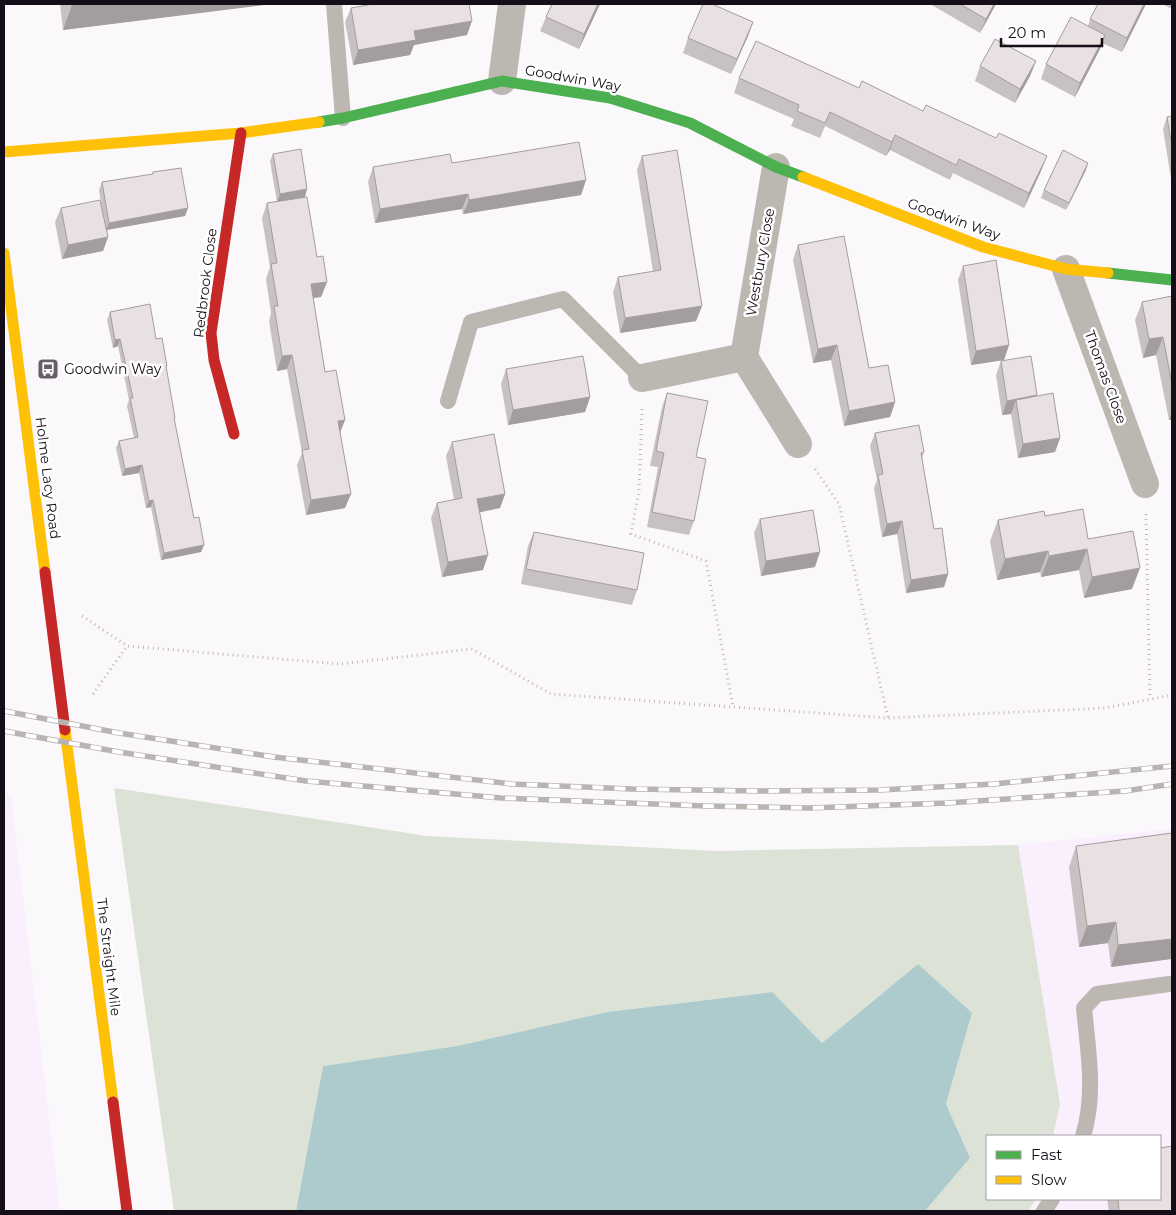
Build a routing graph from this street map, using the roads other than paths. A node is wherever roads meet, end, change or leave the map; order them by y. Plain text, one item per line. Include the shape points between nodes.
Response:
1 (334, 4) edge
2 (512, 4) edge
3 (502, 81) junction
4 (343, 118) junction
5 (241, 134) junction
6 (4, 152) edge
7 (776, 167) junction
8 (4, 253) edge
9 (1066, 269) junction
10 (1172, 280) edge
11 (744, 357) junction
12 (642, 378) joint
13 (448, 401) dead end
14 (234, 434) dead end
15 (798, 444) road end
16 (1145, 484) road end
17 (61, 706) joint
18 (1169, 984) dead end
19 (1083, 1135) edge
20 (1051, 1200) edge
21 (127, 1211) edge
22 (1044, 1211) edge

1 - 4 lane
2 - 3 street
3 - 4 street, Goodwin Way
3 - 7 street, Goodwin Way via 610,98 690,123
4 - 5 street, Goodwin Way
5 - 6 street, Goodwin Way
5 - 14 street, Redbrook Close via 211,334 214,360
7 - 9 street, Goodwin Way via 983,247
7 - 11 street, Westbury Close
8 - 17 street, Holme Lacy Road
9 - 10 street, Goodwin Way
9 - 16 street, Thomas Close
11 - 12 street
11 - 15 street
12 - 13 lane via 563,299 471,322
17 - 21 street, The Straight Mile
18 - 19 lane via 1097,994 1084,1008 1091,1090
20 - 22 lane

